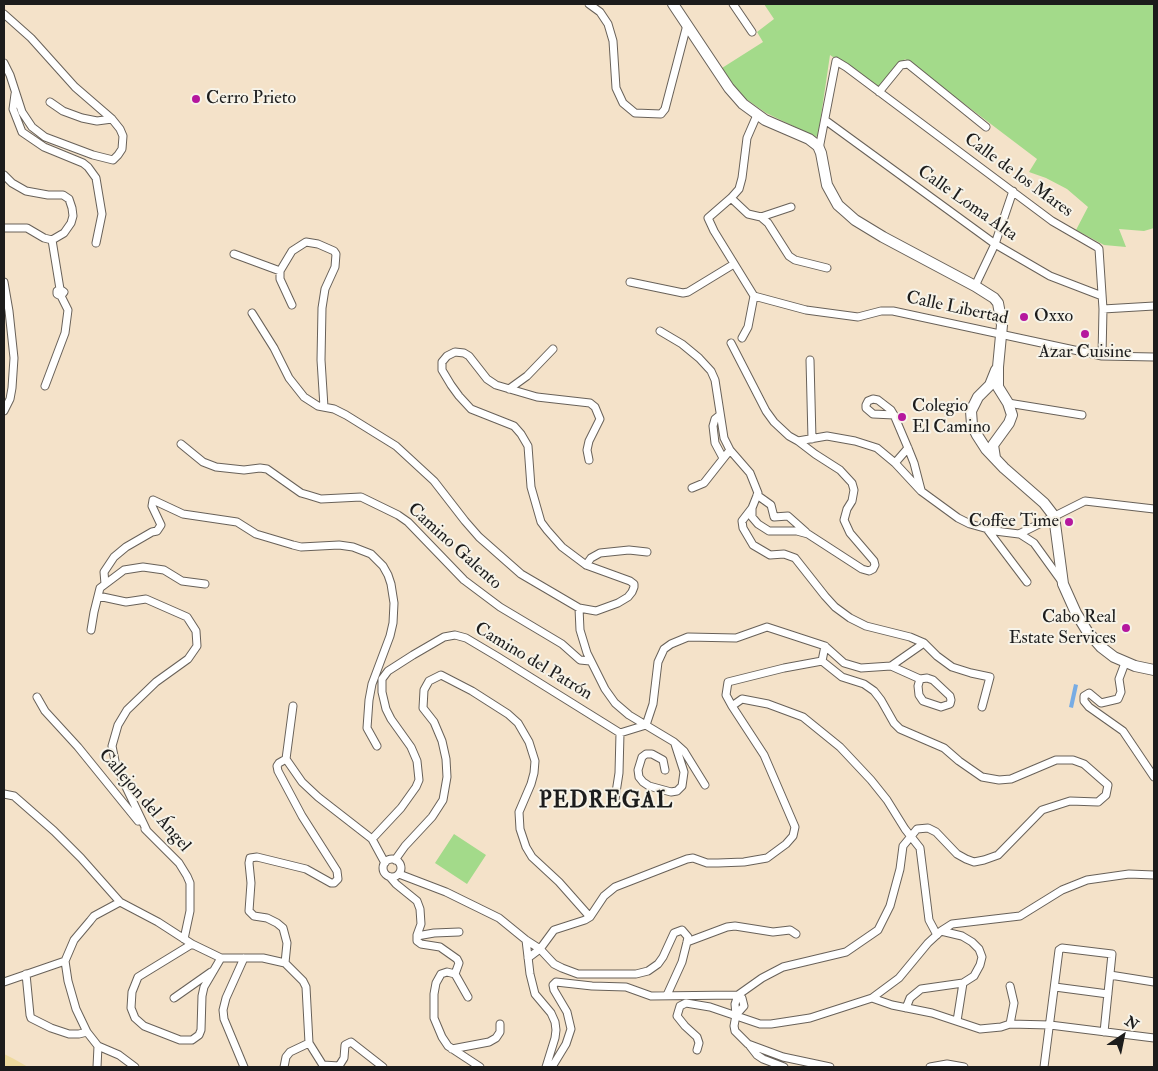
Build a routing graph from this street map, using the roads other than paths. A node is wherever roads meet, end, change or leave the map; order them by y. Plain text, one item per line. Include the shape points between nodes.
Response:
1 (589, 4) edge
2 (673, 4) edge
3 (733, 4) edge
4 (4, 14) edge
5 (687, 25) junction
6 (752, 32) dead end
7 (4, 63) edge
8 (879, 92) junction
9 (15, 94) junction
10 (50, 102) dead end
11 (757, 115) junction
12 (112, 119) junction
13 (825, 120) junction
14 (986, 127) dead end
15 (819, 148) junction
16 (4, 175) edge
17 (1012, 192) junction
18 (731, 198) junction
19 (791, 206) dead end
20 (761, 217) junction
21 (4, 228) edge
22 (52, 240) junction
23 (96, 243) dead end
24 (995, 244) junction
25 (234, 254) dead end
26 (734, 264) junction
27 (827, 268) dead end
28 (280, 271) junction
29 (4, 282) edge
30 (630, 282) dead end
31 (976, 286) junction
32 (754, 296) junction
33 (1102, 296) junction
34 (292, 305) dead end
35 (1154, 306) edge
36 (1103, 309) junction
37 (252, 313) dead end
38 (660, 331) dead end
39 (1002, 334) junction
40 (742, 338) dead end
41 (731, 343) dead end
42 (553, 349) dead end
43 (1102, 356) junction
44 (1154, 357) edge
45 (810, 360) dead end
46 (998, 367) junction
47 (45, 386) dead end
48 (509, 390) junction
49 (1008, 403) junction
50 (324, 407) junction
51 (4, 411) edge
52 (720, 415) junction
53 (894, 415) dead end
54 (1082, 415) dead end
55 (812, 439) junction
56 (798, 441) junction
57 (181, 444) dead end
58 (908, 448) junction
59 (730, 450) junction
60 (723, 458) junction
61 (996, 458) junction
62 (589, 460) dead end
63 (895, 463) junction
64 (692, 488) dead end
65 (921, 491) junction
66 (757, 495) junction
67 (752, 508) junction
68 (1154, 509) edge
69 (1054, 516) junction
70 (987, 529) junction
71 (808, 534) junction
72 (1020, 534) junction
73 (647, 552) dead end
74 (586, 565) junction
75 (1027, 582) dead end
76 (105, 584) junction
77 (205, 584) dead end
78 (1063, 584) junction
79 (98, 596) junction
80 (579, 608) junction
81 (91, 630) dead end
82 (924, 643) junction
83 (825, 646) junction
84 (590, 661) junction
85 (822, 661) junction
86 (1125, 663) junction
87 (890, 666) junction
88 (378, 669) junction
89 (1154, 670) edge
90 (382, 679) junction
91 (920, 679) junction
92 (37, 696) dead end
93 (293, 706) dead end
94 (732, 706) junction
95 (982, 707) dead end
96 (646, 725) junction
97 (620, 733) junction
98 (674, 742) junction
99 (377, 746) dead end
100 (286, 759) junction
101 (665, 770) dead end
102 (1154, 777) edge
103 (705, 785) dead end
104 (4, 794) edge
105 (615, 800) dead end
106 (147, 831) junction
107 (911, 837) junction
108 (372, 839) junction
109 (395, 860) junction
110 (385, 863) junction
111 (399, 874) junction
112 (1154, 874) edge
113 (390, 877) junction
114 (120, 902) junction
115 (590, 917) junction
116 (459, 932) dead end
117 (939, 933) junction
118 (796, 934) dead end
119 (417, 936) junction
120 (184, 939) junction
121 (526, 940) junction
122 (688, 942) junction
123 (192, 944) junction
124 (540, 949) junction
125 (221, 958) junction
126 (244, 958) junction
127 (528, 958) junction
128 (65, 961) junction
129 (285, 962) junction
130 (212, 972) junction
131 (26, 974) junction
132 (455, 974) junction
133 (1110, 975) junction
134 (4, 982) edge
135 (1154, 982) edge
136 (964, 983) junction
137 (1010, 986) dead end
138 (1055, 988) junction
139 (1108, 994) junction
140 (667, 995) junction
141 (738, 995) junction
142 (468, 997) dead end
143 (174, 998) dead end
144 (872, 998) junction
145 (906, 1008) junction
146 (736, 1014) junction
147 (957, 1022) junction
148 (500, 1024) dead end
149 (1010, 1024) junction
150 (1050, 1025) junction
151 (87, 1032) junction
152 (1104, 1032) junction
153 (1154, 1038) edge
154 (309, 1043) junction
155 (748, 1044) junction
156 (98, 1046) junction
157 (452, 1049) junction
158 (697, 1050) dead end
159 (324, 1066) edge
160 (96, 1067) edge
161 (136, 1067) edge
162 (244, 1067) edge
163 (284, 1067) edge
164 (383, 1067) edge
165 (480, 1067) edge
166 (546, 1067) edge
167 (552, 1067) edge
168 (784, 1067) edge
169 (830, 1067) edge
170 (930, 1067) edge
171 (964, 1067) edge
172 (1044, 1067) edge

1 - 5 street via 608,24 613,41 616,88 623,103 635,113 661,114 665,110
2 - 5 street
3 - 6 street
4 - 12 street via 32,38 75,87
5 - 11 street via 729,88
7 - 9 street
8 - 13 street, Calle de los Mares via 836,61
8 - 14 street via 901,65 908,64
8 - 17 street, Calle de los Mares
9 - 12 street via 27,122 45,137 114,162 122,148 123,136
9 - 23 street via 13,109 22,132 44,147 83,163 96,178 102,214
10 - 12 street via 82,118 96,121
11 - 15 street via 809,139
11 - 18 street via 746,138 739,189
13 - 15 street
13 - 24 street, Calle Loma Alta
15 - 31 street via 827,185 838,205 855,220
16 - 22 street via 26,191 60,194 68,200 72,208 71,223 64,233
17 - 24 street
17 - 33 street, Calle de los Mares via 1052,221 1097,247
18 - 20 street via 743,212
18 - 26 street via 708,218
19 - 20 street
20 - 27 street via 792,258
21 - 22 street via 28,228
22 - 47 street via 61,292 68,310 65,333
24 - 31 street
24 - 33 street, Calle Loma Alta via 1050,276
25 - 28 street
26 - 30 street via 683,293
26 - 32 street
28 - 34 street via 280,283
28 - 50 street via 292,250 306,242 318,244 336,254 335,267 323,296 321,360
29 - 51 street via 14,358 10,400
31 - 39 street via 998,303
32 - 39 street, Calle Libertad via 827,314 858,317 893,311
32 - 40 street via 748,327
33 - 36 street, Calle de los Mares
35 - 36 street
36 - 43 street, Calle de los Mares
37 - 50 street via 297,390 313,404
38 - 52 street via 682,344 711,371
39 - 43 street, Calle Libertad
39 - 46 street
41 - 56 street via 766,411 783,431
42 - 48 street
43 - 44 street, Calle Libertad
45 - 55 street
46 - 49 street via 998,388
46 - 61 street via 971,412 977,435
48 - 62 street via 590,403 595,407 600,419 588,441
48 - 74 street via 487,379 464,353 455,352 442,362 446,377 471,409 514,426 521,434 528,446 531,487 541,522 562,547
49 - 54 street
49 - 61 street via 1012,416 993,445
50 - 80 street via 346,415 396,446 434,481 479,537 521,574
52 - 59 street via 722,433
52 - 60 street via 713,426 714,443
53 - 58 street
55 - 56 street
55 - 63 street via 827,436 855,441 877,448
56 - 71 street via 840,470 852,483 852,501 844,520 875,565 869,572 862,569
57 - 84 street, Camino Galento via 216,467 266,469 308,496 321,499 361,498 398,515 464,580 500,607 562,644 580,660
58 - 63 street
58 - 65 street
59 - 60 street
59 - 66 street via 750,473
60 - 64 street via 704,482
61 - 69 street
63 - 65 street
65 - 70 street via 958,518
66 - 67 street
66 - 71 street via 771,505 774,517 788,516
67 - 71 street via 752,517 769,531
67 - 82 street via 742,521 753,545 770,555 784,554 794,558 824,596 850,618
68 - 69 street via 1085,501
69 - 72 street
69 - 78 street
70 - 72 street
70 - 75 street
72 - 78 street via 1036,545
73 - 74 street via 600,553
74 - 80 street via 630,581 634,587 628,597 618,603 596,611
76 - 77 street via 124,570 143,567 164,570 182,581
76 - 79 street
76 - 88 street via 104,572 114,557 157,531 161,525 152,506 153,500 183,514 237,522 251,532 293,545 353,547 371,554 383,566 391,584 393,624
78 - 86 street via 1090,636
79 - 81 street
79 - 106 street via 126,602 146,599 187,617 196,631 197,646 180,665 156,682 127,710 118,725 112,746 116,766
80 - 84 street via 580,630
82 - 87 street
82 - 95 street via 952,667 990,677
83 - 85 street
83 - 87 street via 844,663 861,668
83 - 96 street via 767,627 736,638 688,637 671,644 660,656 652,710
84 - 96 street via 615,703
85 - 94 street via 728,682 726,695
85 - 107 street via 842,677 874,691 900,730 944,748 982,777 1011,778 1056,760 1073,760 1084,764 1108,785 1106,795 1098,802 1070,801 1042,810 998,855 984,860 974,862 957,854 941,836 928,828 918,829
86 - 89 street
86 - 102 street via 1119,679 1121,692 1118,699 1100,703 1089,693 1084,696 1084,701 1123,731
87 - 91 street
88 - 90 street
88 - 99 street via 366,721
90 - 97 street, Camino del Patrón via 388,671 444,637 459,635
90 - 108 street via 386,709 411,747 417,761 419,780 401,808
91 - 91 street via 919,695 923,701 941,707 950,704 950,696 934,680
92 - 106 street, Callejon del Ángel via 45,711
93 - 100 street
94 - 107 street via 742,699 768,704 803,717 840,747 871,780
94 - 115 street via 764,755 794,827 794,836 767,858 718,863 687,859 614,887
96 - 97 street
96 - 98 street
97 - 105 street
98 - 101 street via 684,772 682,786 677,791 649,786 639,777 638,770 646,754 663,760
98 - 103 street via 690,758
100 - 108 street via 302,782 318,797
100 - 129 street via 279,763 278,770 298,810 337,871 338,879 331,883 306,869 250,858 249,911 283,928 287,944
104 - 114 street via 14,796 54,831
106 - 120 street, Callejon del Ángel via 179,863 190,883 190,911
107 - 117 street via 920,848 930,920
107 - 141 street via 903,846 890,906 878,930 846,952 783,967
108 - 110 street
109 - 110 street
109 - 111 street via 401,866
109 - 115 street via 443,800 446,759 434,722 423,708 424,690 429,681 441,675 508,714 530,742 534,773 519,812 526,847
110 - 113 street via 384,871
111 - 113 street
111 - 121 street via 499,918
112 - 117 street via 1087,880 1062,890 1020,916 952,924
113 - 119 street via 417,901 421,924
114 - 120 street
114 - 128 street via 94,916 74,940
115 - 124 street via 554,930
116 - 119 street
117 - 136 street via 962,936 979,949 980,966
117 - 144 street via 899,978
118 - 122 street via 790,930 773,932 735,926
119 - 132 street via 421,944 440,947 457,958 459,964
120 - 123 street
121 - 124 street
121 - 127 street
122 - 124 street via 686,933 677,931 658,964 636,974 578,974 554,964
122 - 140 street
123 - 125 street
123 - 130 street via 138,977 132,992 131,1008 138,1022 180,1040 192,1040 201,1032 202,996
124 - 127 street
125 - 126 street
125 - 130 street
126 - 129 street
126 - 162 street via 222,1010
127 - 166 street via 535,994 555,1022 556,1030
128 - 131 street
128 - 151 street via 74,1002
129 - 154 street via 306,987
130 - 143 street
131 - 134 street
131 - 151 street via 32,1018 69,1034
132 - 142 street
132 - 157 street via 447,972 439,977 433,1011 442,1037
133 - 135 street
133 - 138 street via 1113,957 1110,953 1062,948
133 - 139 street
136 - 145 street via 920,989 910,998
136 - 147 street
137 - 149 street via 1014,1003
138 - 139 street
138 - 150 street
139 - 152 street
140 - 141 street
140 - 167 street via 651,996 626,987 556,982 554,990 567,1012 570,1036
141 - 146 street
144 - 145 street
144 - 146 street via 789,1023 760,1024
145 - 147 street
146 - 155 street via 735,1031
146 - 158 street via 686,1003 680,1006 677,1016 697,1037
147 - 149 street via 980,1028
148 - 157 street via 500,1032 489,1042
149 - 150 street
150 - 152 street
150 - 172 street
151 - 156 street
152 - 153 street
154 - 159 street
154 - 163 street via 290,1052
155 - 168 street via 756,1055
155 - 169 street via 782,1057
156 - 160 street
156 - 161 street
157 - 165 street
159 - 164 street via 339,1066 344,1058 345,1044 351,1042
170 - 171 street via 947,1064

